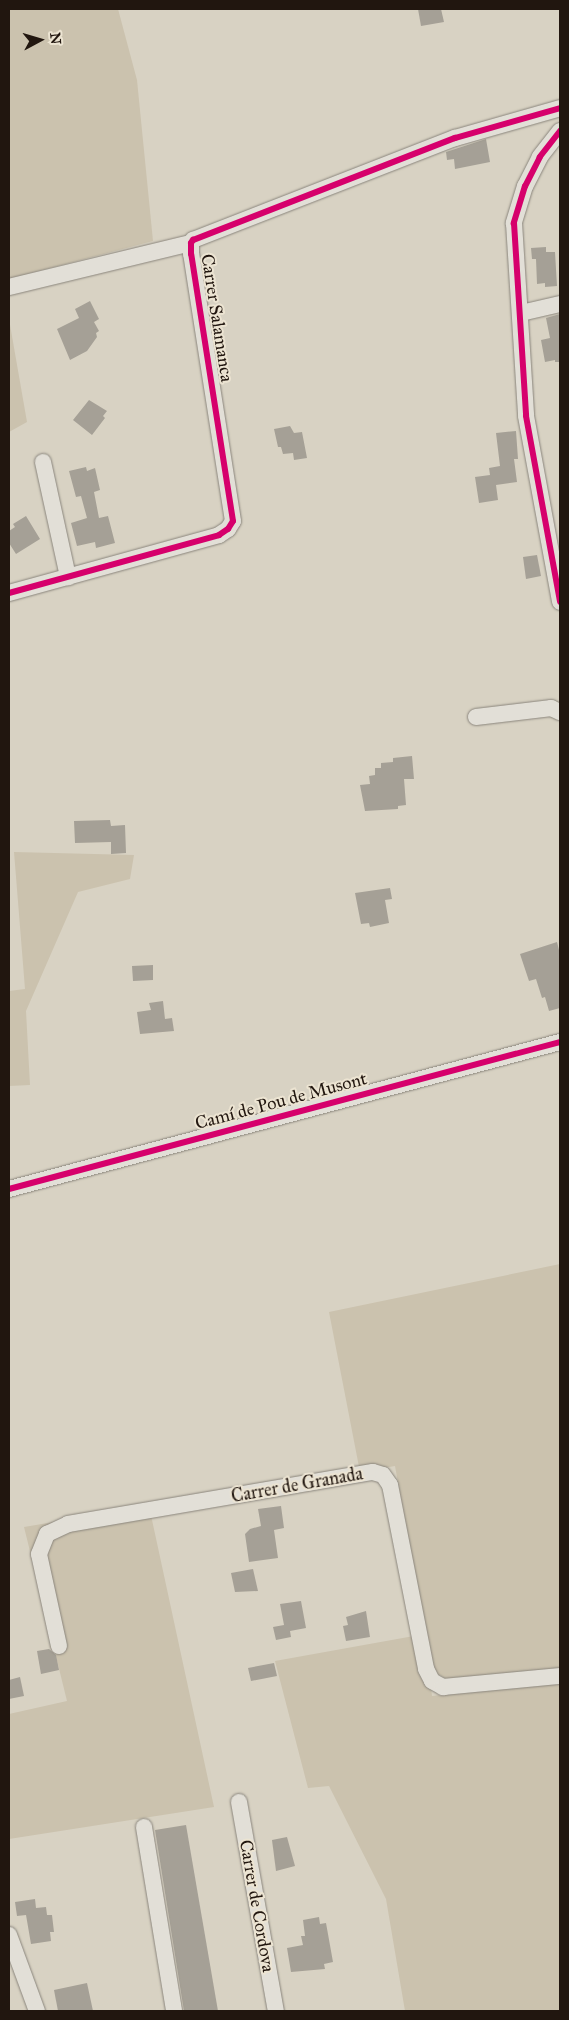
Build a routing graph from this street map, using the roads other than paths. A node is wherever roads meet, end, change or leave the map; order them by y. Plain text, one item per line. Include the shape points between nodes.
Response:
1 (560, 108) edge
2 (560, 131) edge
3 (191, 243) junction
4 (9, 286) edge
5 (560, 304) edge
6 (521, 313) junction
7 (43, 462) dead end
8 (68, 577) junction
9 (9, 593) edge
10 (560, 602) edge
11 (560, 712) edge
12 (476, 717) dead end
13 (560, 1042) edge
14 (9, 1189) edge
15 (59, 1646) dead end
16 (560, 1676) edge
17 (239, 1802) dead end
18 (144, 1827) dead end
19 (9, 1935) edge
20 (37, 2011) edge
21 (174, 2011) edge
22 (276, 2011) edge

1 - 3 street, Carrer Salamanca via 455,138
2 - 6 street via 540,157 525,186 514,223
3 - 4 street
3 - 8 street, Carrer Salamanca via 233,521 219,535
5 - 6 street
6 - 10 street via 526,416
7 - 8 street
8 - 9 street, Carrer Salamanca
11 - 12 street via 551,708
13 - 14 street, Camí de Pou de Musont
15 - 16 street, Carrer de Granada via 39,1554 47,1534 68,1524 374,1472 383,1475 390,1485 426,1669 432,1682 443,1687
17 - 22 street, Carrer de Cordova
18 - 21 street
19 - 20 street

